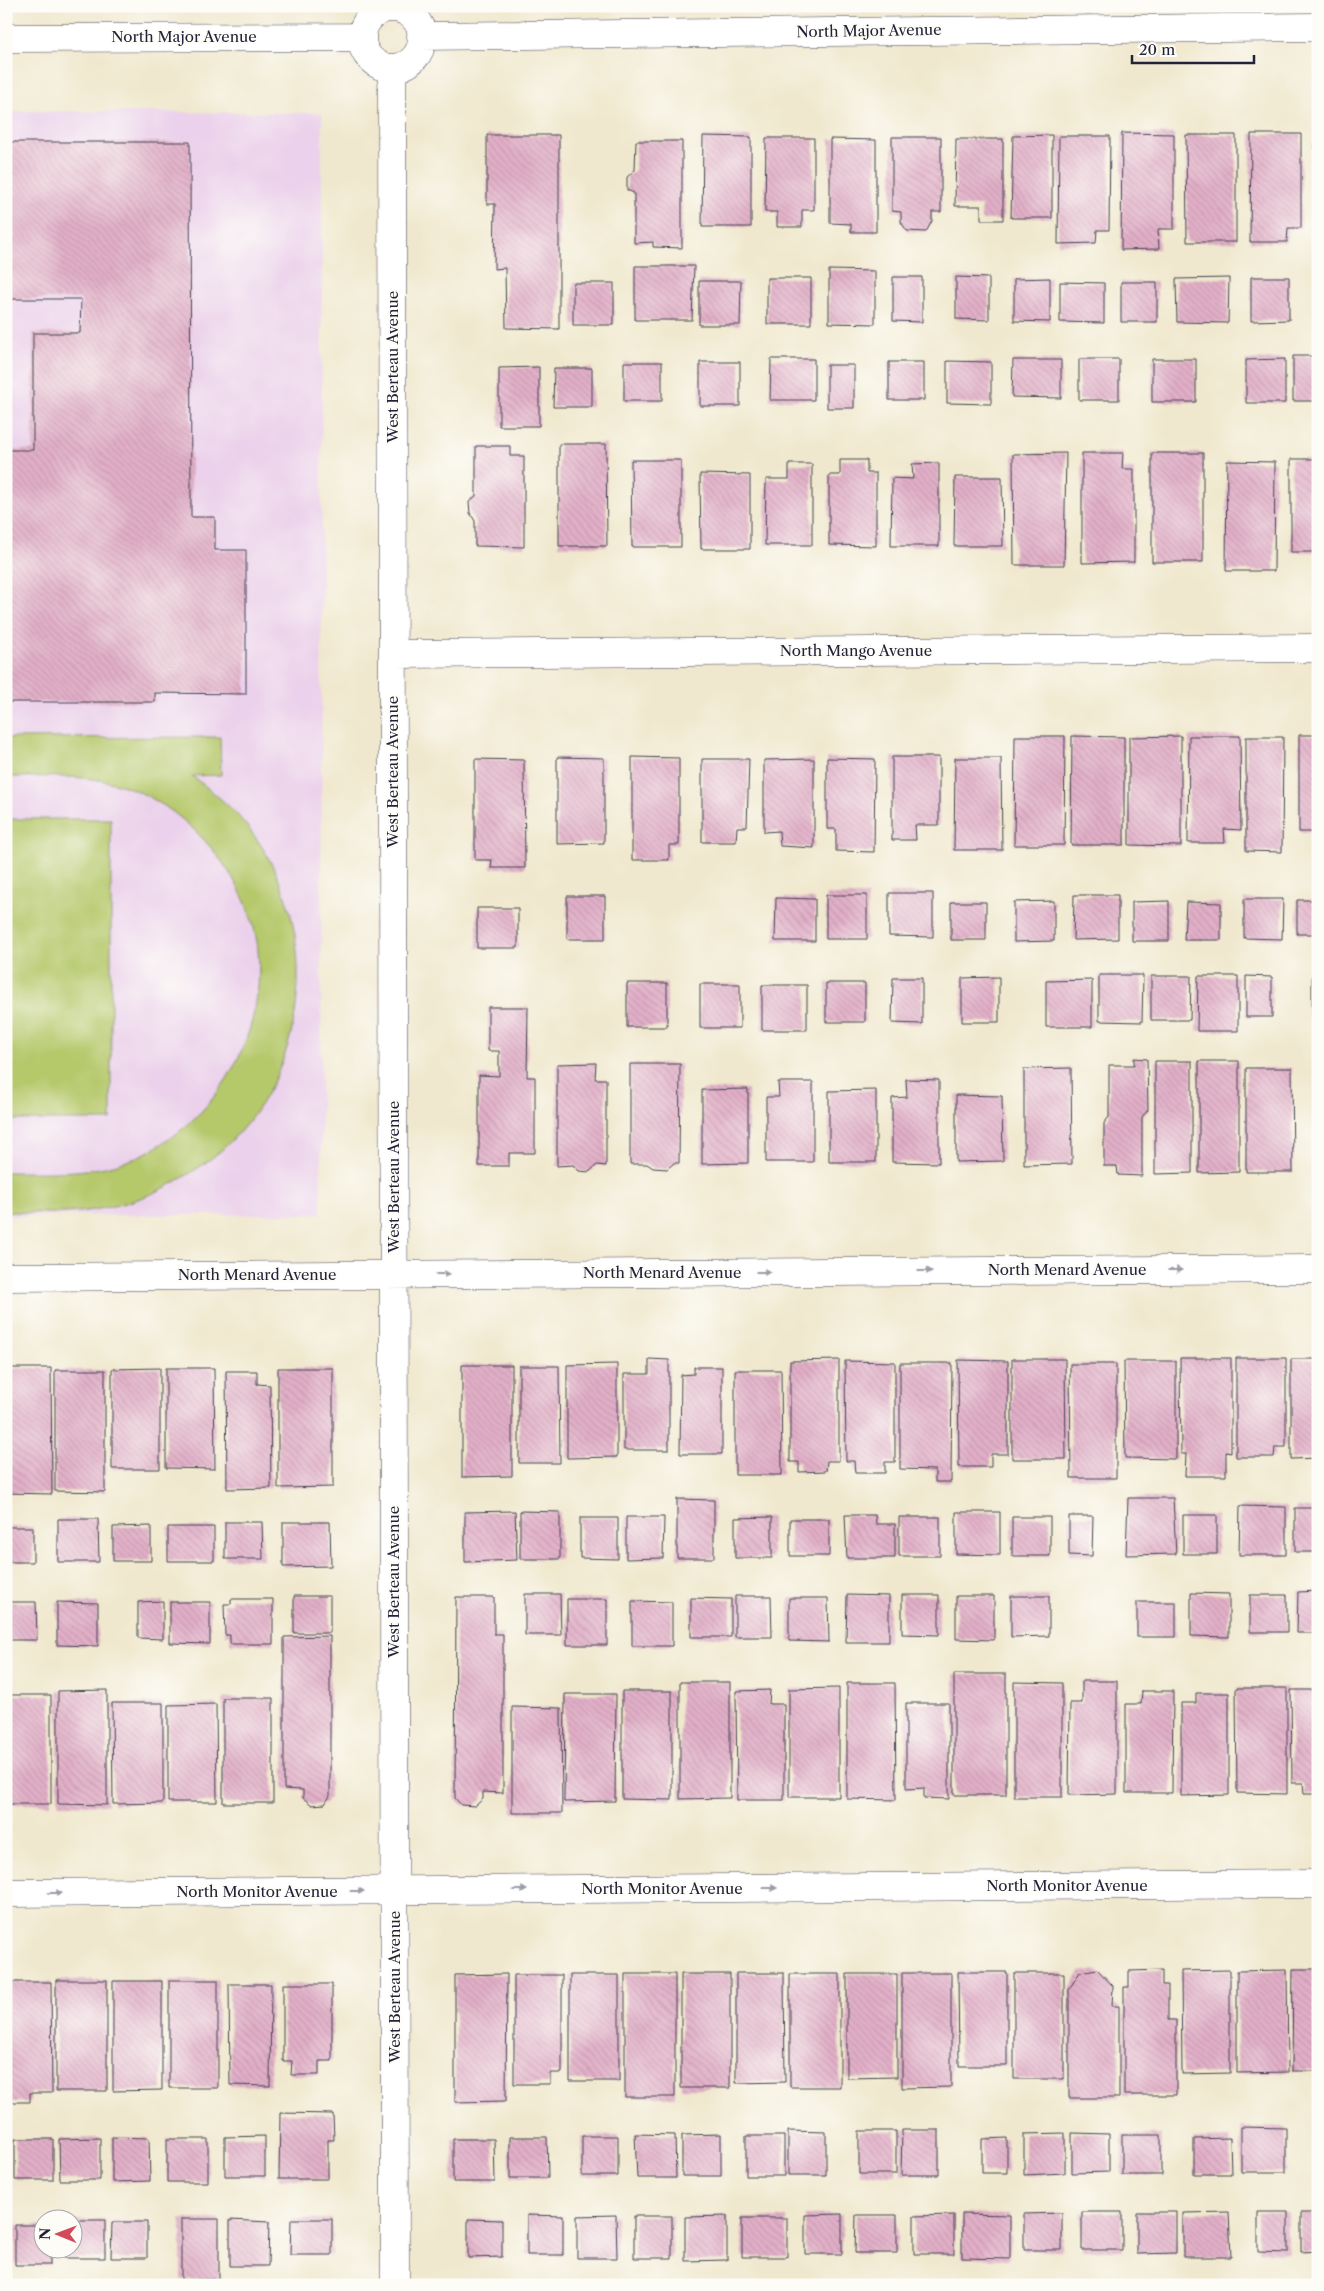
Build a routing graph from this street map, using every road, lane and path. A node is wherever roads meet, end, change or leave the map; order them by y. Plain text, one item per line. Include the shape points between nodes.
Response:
1 (393, 7) edge
2 (1318, 27) edge
3 (421, 36) junction
4 (362, 37) junction
5 (6, 38) edge
6 (392, 68) junction
7 (1318, 648) edge
8 (394, 654) junction
9 (1318, 1268) edge
10 (394, 1275) junction
11 (6, 1277) edge
12 (1318, 1884) edge
13 (395, 1891) junction
14 (6, 1893) edge
15 (396, 2285) edge

1 - 3 street via 413,18
1 - 4 street via 377,12 364,28
2 - 3 street, North Major Avenue
3 - 6 street via 417,54 411,62
4 - 5 street, North Major Avenue
4 - 6 street via 363,47 374,63
6 - 8 street, West Berteau Avenue
7 - 8 street, North Mango Avenue
8 - 10 street, West Berteau Avenue
10 -> 9 street, North Menard Avenue
10 - 11 street, North Menard Avenue
10 - 13 street, West Berteau Avenue
13 -> 12 street, North Monitor Avenue
14 -> 13 street, North Monitor Avenue
13 - 15 street, West Berteau Avenue

